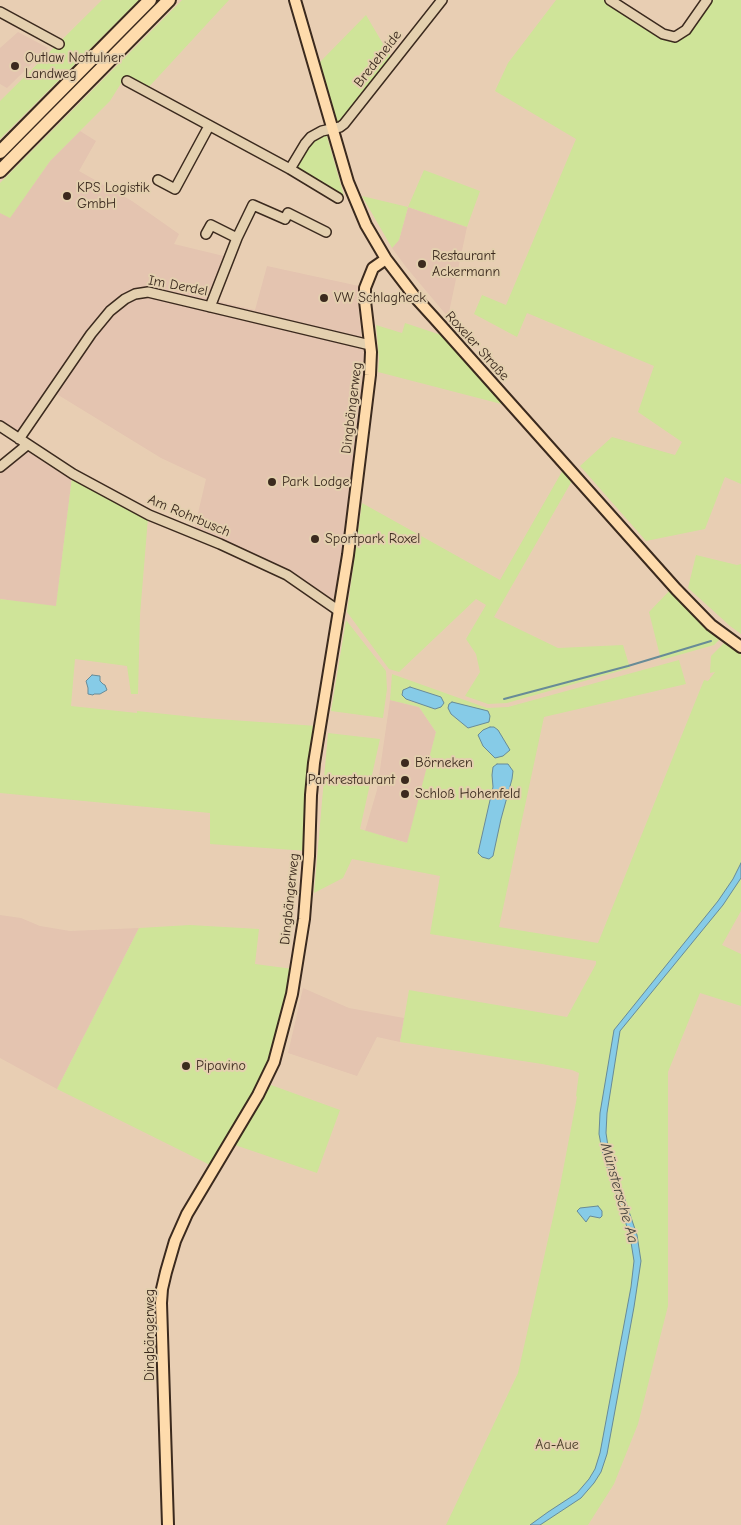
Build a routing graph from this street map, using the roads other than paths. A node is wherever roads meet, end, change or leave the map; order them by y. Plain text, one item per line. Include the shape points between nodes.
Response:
1 (150, 0) edge
2 (169, 0) edge
3 (295, 0) edge
4 (442, 0) edge
5 (610, 0) edge
6 (707, 0) edge
7 (0, 12) edge
8 (59, 44) dead end
9 (126, 81) dead end
10 (209, 126) junction
11 (332, 129) junction
12 (0, 152) edge
13 (290, 169) junction
14 (0, 171) edge
15 (158, 180) dead end
16 (338, 198) dead end
17 (326, 232) dead end
18 (206, 234) dead end
19 (237, 238) junction
20 (386, 259) junction
21 (210, 307) junction
22 (370, 345) junction
23 (0, 426) edge
24 (19, 439) junction
25 (27, 445) junction
26 (0, 466) edge
27 (339, 611) junction
28 (741, 648) edge
29 (168, 1525) edge

1 - 12 highway
2 - 14 highway
3 - 11 main road, Roxeler Straße
4 - 11 street, Bredeheide via 344,124
5 - 6 street via 663,34 676,37 686,30
7 - 8 street
9 - 10 street
10 - 13 street
10 - 15 street via 175,189
11 - 13 street, Bredeheide via 311,137
11 - 20 main road, Roxeler Straße via 356,204
13 - 16 street
17 - 19 street via 288,213 285,219 253,205
18 - 19 street via 211,225
19 - 21 street
20 - 22 main road, Dingbängerweg via 373,268 365,288
20 - 28 main road, Roxeler Straße via 434,319 682,595 711,625
21 - 22 street, Im Derdel
21 - 24 street, Im Derdel via 148,292 125,299 91,334
22 - 27 main road, Dingbängerweg via 370,375
23 - 24 street, Am Rohrbusch
24 - 25 street, Am Rohrbusch
25 - 26 street
25 - 27 street, Am Rohrbusch via 148,515 287,575
27 - 29 main road, Dingbängerweg via 314,763 303,924 292,994 279,1047 258,1095 187,1214 175,1241 162,1289

